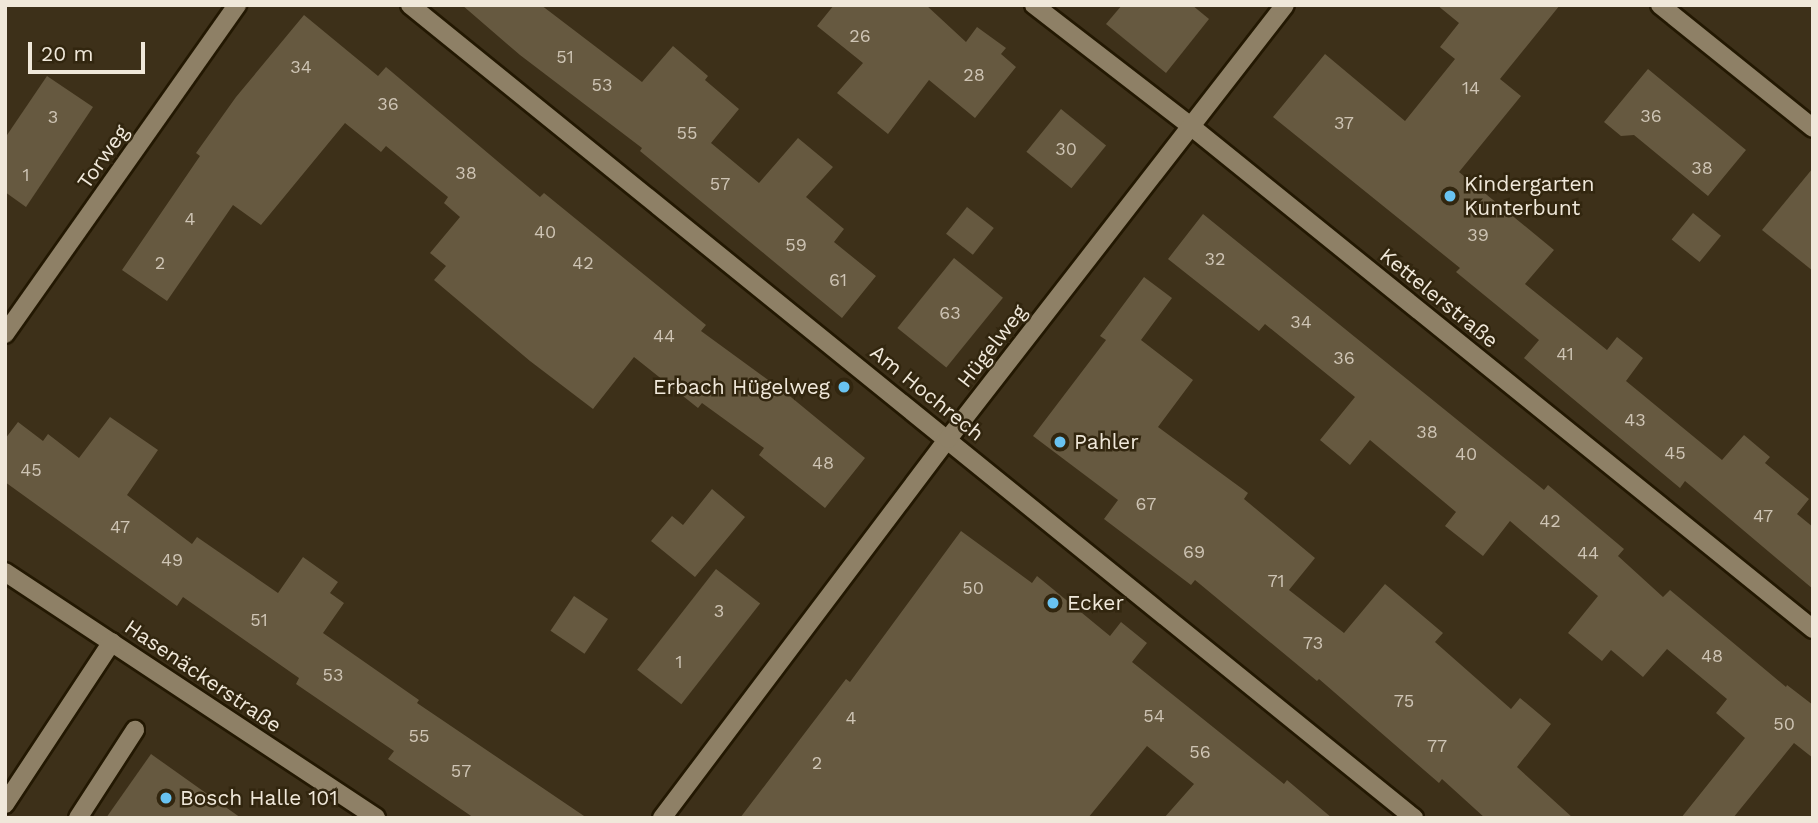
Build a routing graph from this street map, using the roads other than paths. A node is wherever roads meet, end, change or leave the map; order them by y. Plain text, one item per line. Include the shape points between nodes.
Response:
1 (237, 5) edge
2 (410, 5) edge
3 (1034, 5) edge
4 (1285, 5) edge
5 (1660, 5) edge
6 (1193, 128) junction
7 (1813, 128) edge
8 (5, 334) edge
9 (948, 439) junction
10 (5, 572) edge
11 (1813, 629) edge
12 (112, 642) junction
13 (135, 730) dead end
14 (5, 804) edge
15 (78, 818) edge
16 (376, 818) edge
17 (662, 818) edge
18 (1414, 818) edge

1 - 8 street, Torweg
2 - 9 street, Am Hochrech
3 - 6 street, Kettelerstraße
4 - 6 street, Hügelweg
5 - 7 street
6 - 9 street, Hügelweg
6 - 11 street, Kettelerstraße
9 - 17 street, Hügelweg
9 - 18 street, Am Hochrech
10 - 12 street, Hasenäckerstraße
12 - 14 street
12 - 16 street, Hasenäckerstraße
13 - 15 street

